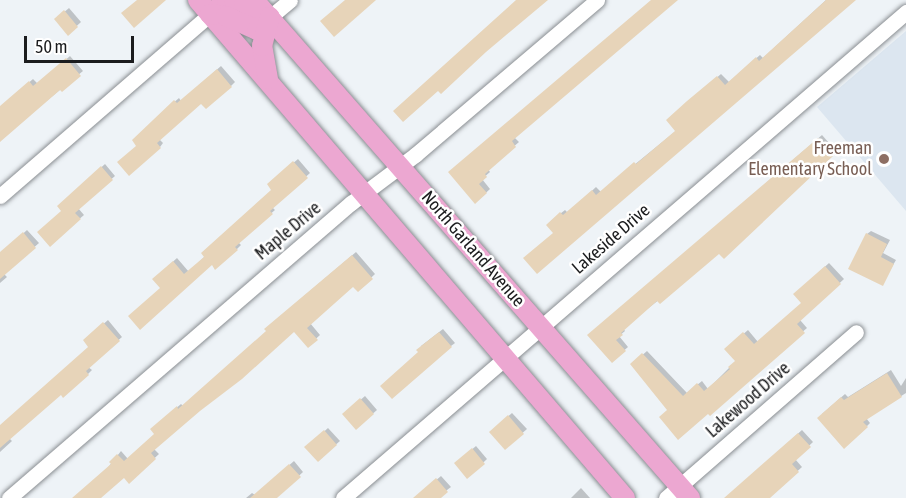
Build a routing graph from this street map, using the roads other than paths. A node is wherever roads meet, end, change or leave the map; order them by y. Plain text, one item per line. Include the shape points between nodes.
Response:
1 (254, 0) edge
2 (290, 0) edge
3 (597, 0) edge
4 (208, 5) edge
5 (906, 12) edge
6 (270, 17) junction
7 (268, 82) junction
8 (400, 166) junction
9 (363, 193) junction
10 (0, 196) edge
11 (541, 326) junction
12 (856, 332) dead end
13 (505, 358) junction
14 (678, 494) edge
15 (9, 498) edge
16 (343, 498) edge
17 (625, 498) edge

1 - 6 main road, North Garland Avenue
2 - 6 street
3 - 8 street, Maple Drive
4 - 6 main road via 257,30
4 - 7 main road
4 - 10 street
5 - 11 street, Lakeside Drive
6 - 7 main road via 262,46
6 - 8 main road, North Garland Avenue
7 - 9 main road
8 - 9 street, Maple Drive
8 - 11 main road, North Garland Avenue
9 - 13 main road
9 - 15 street, Maple Drive
11 - 13 street, Lakeside Drive
11 - 14 main road, North Garland Avenue
12 - 14 street, Lakewood Drive
13 - 16 street, Lakeside Drive
13 - 17 main road

